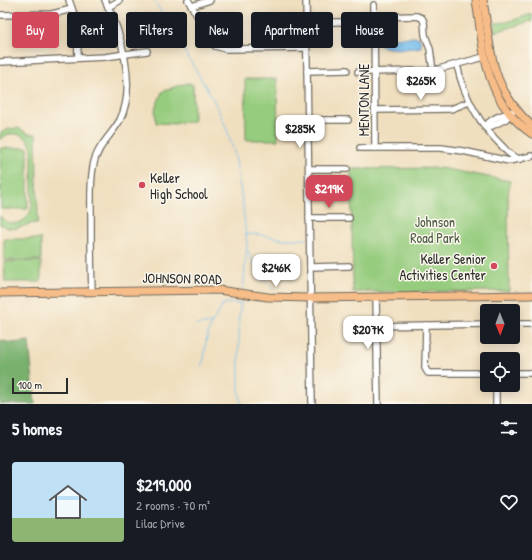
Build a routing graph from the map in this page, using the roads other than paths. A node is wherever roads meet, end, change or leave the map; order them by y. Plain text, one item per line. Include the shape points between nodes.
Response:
1 (69, 0) edge
2 (105, 0) edge
3 (188, 0) edge
4 (210, 0) edge
5 (306, 0) edge
6 (476, 0) edge
7 (483, 0) edge
8 (119, 1) dead end
9 (374, 5) dead end
10 (192, 6) junction
11 (108, 7) junction
12 (72, 9) junction
13 (306, 12) edge
14 (374, 12) edge
15 (0, 15) edge
16 (398, 16) edge
17 (306, 48) joint
18 (374, 48) edge
19 (147, 51) dead end
20 (125, 55) junction
21 (484, 57) junction
22 (78, 58) junction
23 (0, 62) edge
24 (456, 65) junction
25 (347, 70) dead end
26 (433, 70) junction
27 (307, 71) junction
28 (358, 72) dead end
29 (374, 72) junction
30 (469, 102) junction
31 (375, 110) junction
32 (513, 111) junction
33 (308, 120) junction
34 (348, 120) dead end
35 (532, 126) edge
36 (485, 128) junction
37 (532, 134) edge
38 (498, 143) junction
39 (360, 148) dead end
40 (375, 148) junction
41 (532, 156) edge
42 (491, 157) junction
43 (520, 159) junction
44 (309, 169) junction
45 (347, 169) dead end
46 (309, 218) junction
47 (349, 218) dead end
48 (349, 266) dead end
49 (310, 267) junction
50 (92, 292) junction
51 (0, 293) edge
52 (532, 295) edge
53 (376, 297) junction
54 (310, 298) junction
55 (480, 324) edge
56 (520, 324) edge
57 (532, 324) edge
58 (426, 325) junction
59 (376, 326) junction
60 (480, 373) edge
61 (520, 373) edge
62 (532, 373) edge
63 (496, 392) edge
64 (312, 404) edge
65 (378, 404) edge
66 (496, 404) edge

1 - 12 street
2 - 11 street
3 - 10 street
4 - 10 street
5 - 13 street
6 - 21 main road
7 - 32 main road via 492,62
8 - 11 street
9 - 14 street, MENTON LANE
10 - 17 street via 218,48
11 - 20 street
12 - 15 street via 52,14
12 - 22 street via 77,23
16 - 26 street via 422,18
17 - 27 street
18 - 29 street, MENTON LANE
19 - 20 street
20 - 22 street
20 - 50 street via 127,96 123,113 102,145 93,167
21 - 24 street
21 - 32 main road via 492,85
22 - 23 street
24 - 26 street
24 - 30 street
25 - 27 street
26 - 29 street
27 - 33 street
28 - 29 street
29 - 31 street, MENTON LANE
30 - 31 street via 448,109
30 - 36 street
31 - 40 street, MENTON LANE
32 - 35 main road
32 - 36 street via 506,119
32 - 37 main road
33 - 34 street
33 - 44 street
36 - 38 street
38 - 42 street via 500,153
38 - 43 street via 515,158
39 - 40 street
40 - 42 street via 441,148
41 - 43 street
42 - 43 street via 509,161
44 - 45 street
44 - 46 street
46 - 47 street
46 - 49 street
48 - 49 street
49 - 54 street
50 - 51 main road, JOHNSON ROAD
50 - 54 main road, JOHNSON ROAD via 211,290
52 - 53 main road, JOHNSON ROAD
53 - 54 main road, JOHNSON ROAD
53 - 59 street
54 - 64 street
55 - 58 street
56 - 57 street
58 - 59 street
58 - 60 street via 425,368 428,373
59 - 65 street
61 - 62 street
63 - 66 street

